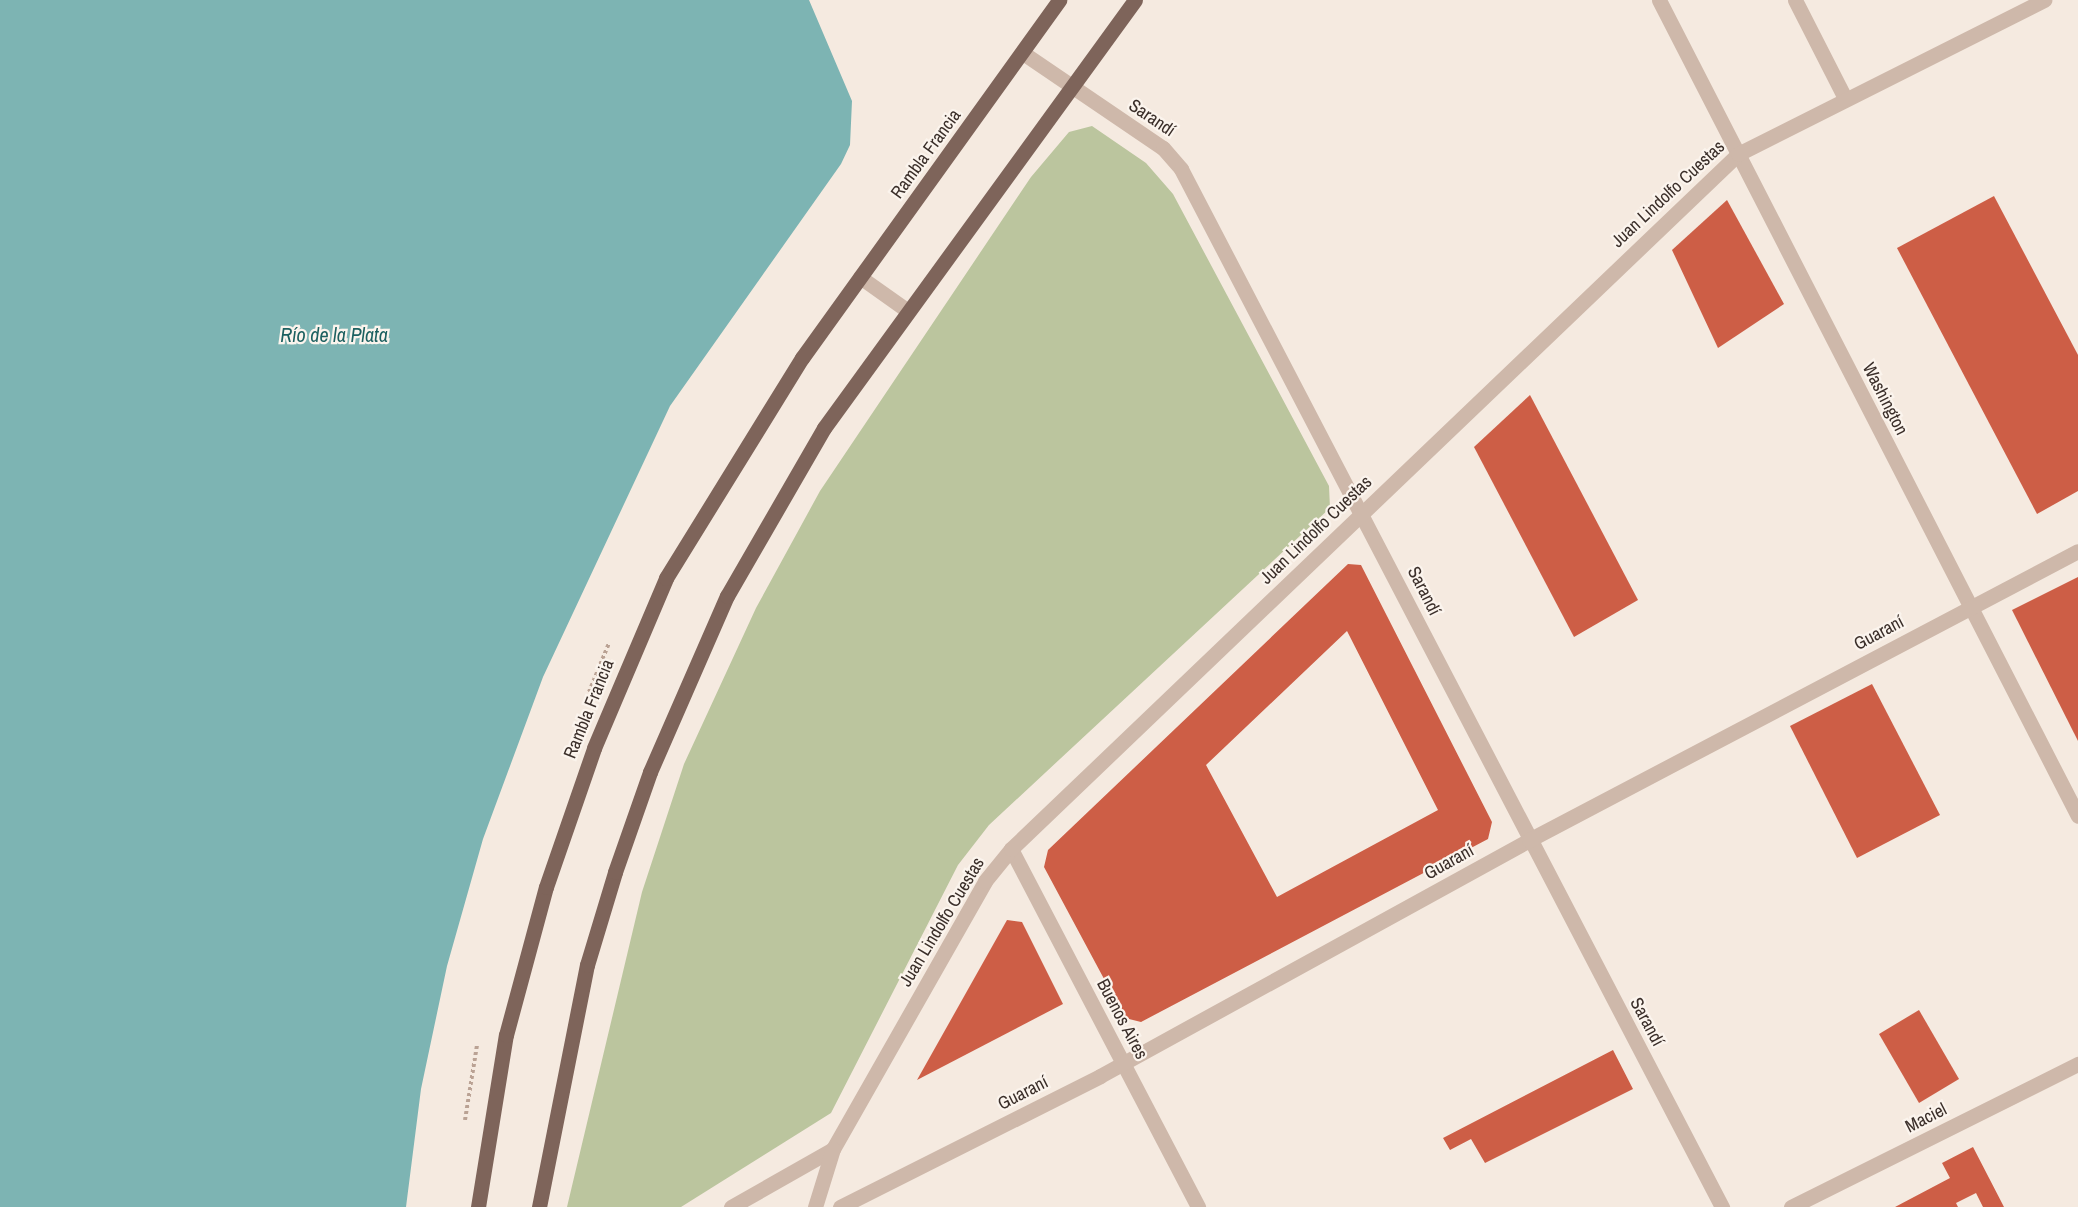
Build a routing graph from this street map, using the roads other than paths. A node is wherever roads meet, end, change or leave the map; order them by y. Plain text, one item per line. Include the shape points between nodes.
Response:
1 (1059, 0) edge
2 (1135, 0) edge
3 (1659, 0) edge
4 (1795, 0) edge
5 (2039, 1) edge
6 (1023, 53) junction
7 (1074, 89) junction
8 (1845, 98) junction
9 (1738, 154) junction
10 (860, 277) junction
11 (908, 311) junction
12 (1362, 513) junction
13 (2078, 551) edge
14 (1970, 608) junction
15 (2078, 816) edge
16 (1529, 840) junction
17 (1011, 849) junction
18 (1124, 1063) junction
19 (2078, 1064) edge
20 (833, 1149) junction
21 (478, 1207) edge
22 (539, 1207) edge
23 (731, 1207) edge
24 (815, 1207) edge
25 (840, 1207) edge
26 (1198, 1207) edge
27 (1722, 1207) edge
28 (1791, 1207) edge

1 - 6 main road, Rambla Francia
2 - 7 main road
3 - 9 street, Washington
4 - 8 street
5 - 8 street, Juan Lindolfo Cuestas
6 - 7 street, Sarandí
6 - 10 main road, Rambla Francia
7 - 11 main road
7 - 12 street, Sarandí via 1173,157
8 - 9 street, Juan Lindolfo Cuestas
9 - 12 street, Juan Lindolfo Cuestas
9 - 14 street, Washington
10 - 11 street
10 - 21 main road, Rambla Francia via 734,461 666,578 630,659 546,887 506,1035
11 - 22 main road via 824,428 767,521 650,772 587,964
12 - 16 street, Sarandí
12 - 17 street, Juan Lindolfo Cuestas
13 - 14 street, Guaraní
14 - 15 street, Washington
14 - 16 street, Guaraní
16 - 18 street, Guaraní
16 - 27 street, Sarandí
17 - 18 street, Buenos Aires
17 - 20 street, Juan Lindolfo Cuestas via 984,881
18 - 25 street, Guaraní
18 - 26 street, Buenos Aires
19 - 28 street, Maciel
20 - 23 street
20 - 24 street, Juan Lindolfo Cuestas

